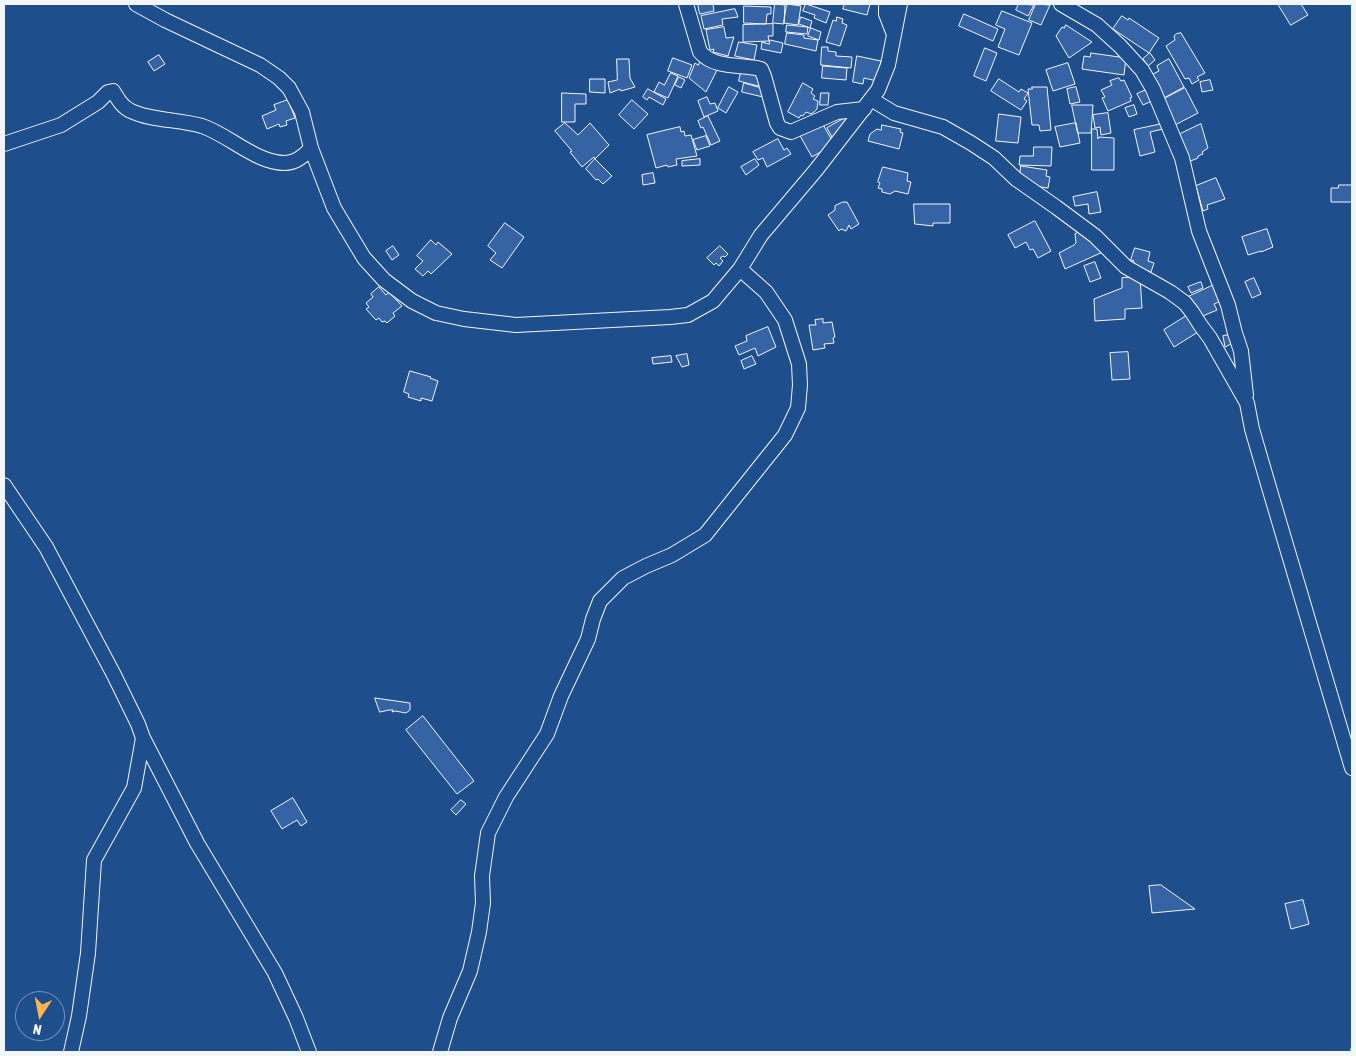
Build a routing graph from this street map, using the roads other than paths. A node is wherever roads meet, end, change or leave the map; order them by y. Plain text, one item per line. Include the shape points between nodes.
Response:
1 (136, 4) edge
2 (686, 4) edge
3 (886, 4) edge
4 (900, 4) edge
5 (1061, 4) edge
6 (894, 33) junction
7 (867, 104) junction
8 (4, 144) edge
9 (311, 148) junction
10 (740, 269) junction
11 (1247, 403) junction
12 (4, 485) edge
13 (143, 738) junction
14 (1352, 768) edge
15 (71, 1052) edge
16 (309, 1052) edge
17 (440, 1052) edge

1 - 9 street via 280,78 302,112
2 - 7 street via 700,52 705,58 760,70 780,128 791,132 837,112
3 - 6 street via 886,14
4 - 6 street
5 - 11 street via 1096,25 1120,46 1142,70 1153,89 1182,158 1199,231 1228,305 1241,351
6 - 7 street via 888,65 878,90
7 - 10 street via 761,235
7 - 11 street via 943,127 971,143 1095,236 1126,267 1185,303 1210,338
8 - 9 street via 61,125 111,91 129,110 202,127 268,160 287,163 302,158
9 - 10 street via 334,208 364,258 384,280 412,301 436,313 516,325 688,315 713,300
10 - 17 street via 766,292 785,320 799,364 798,408 785,435 705,535 624,578 600,601 588,639 560,696 547,734 506,797 488,833 479,932 470,971
11 - 14 street
12 - 13 street via 46,547 114,675
13 - 15 street via 134,788 94,860 88,952
13 - 16 street via 196,843 275,973

